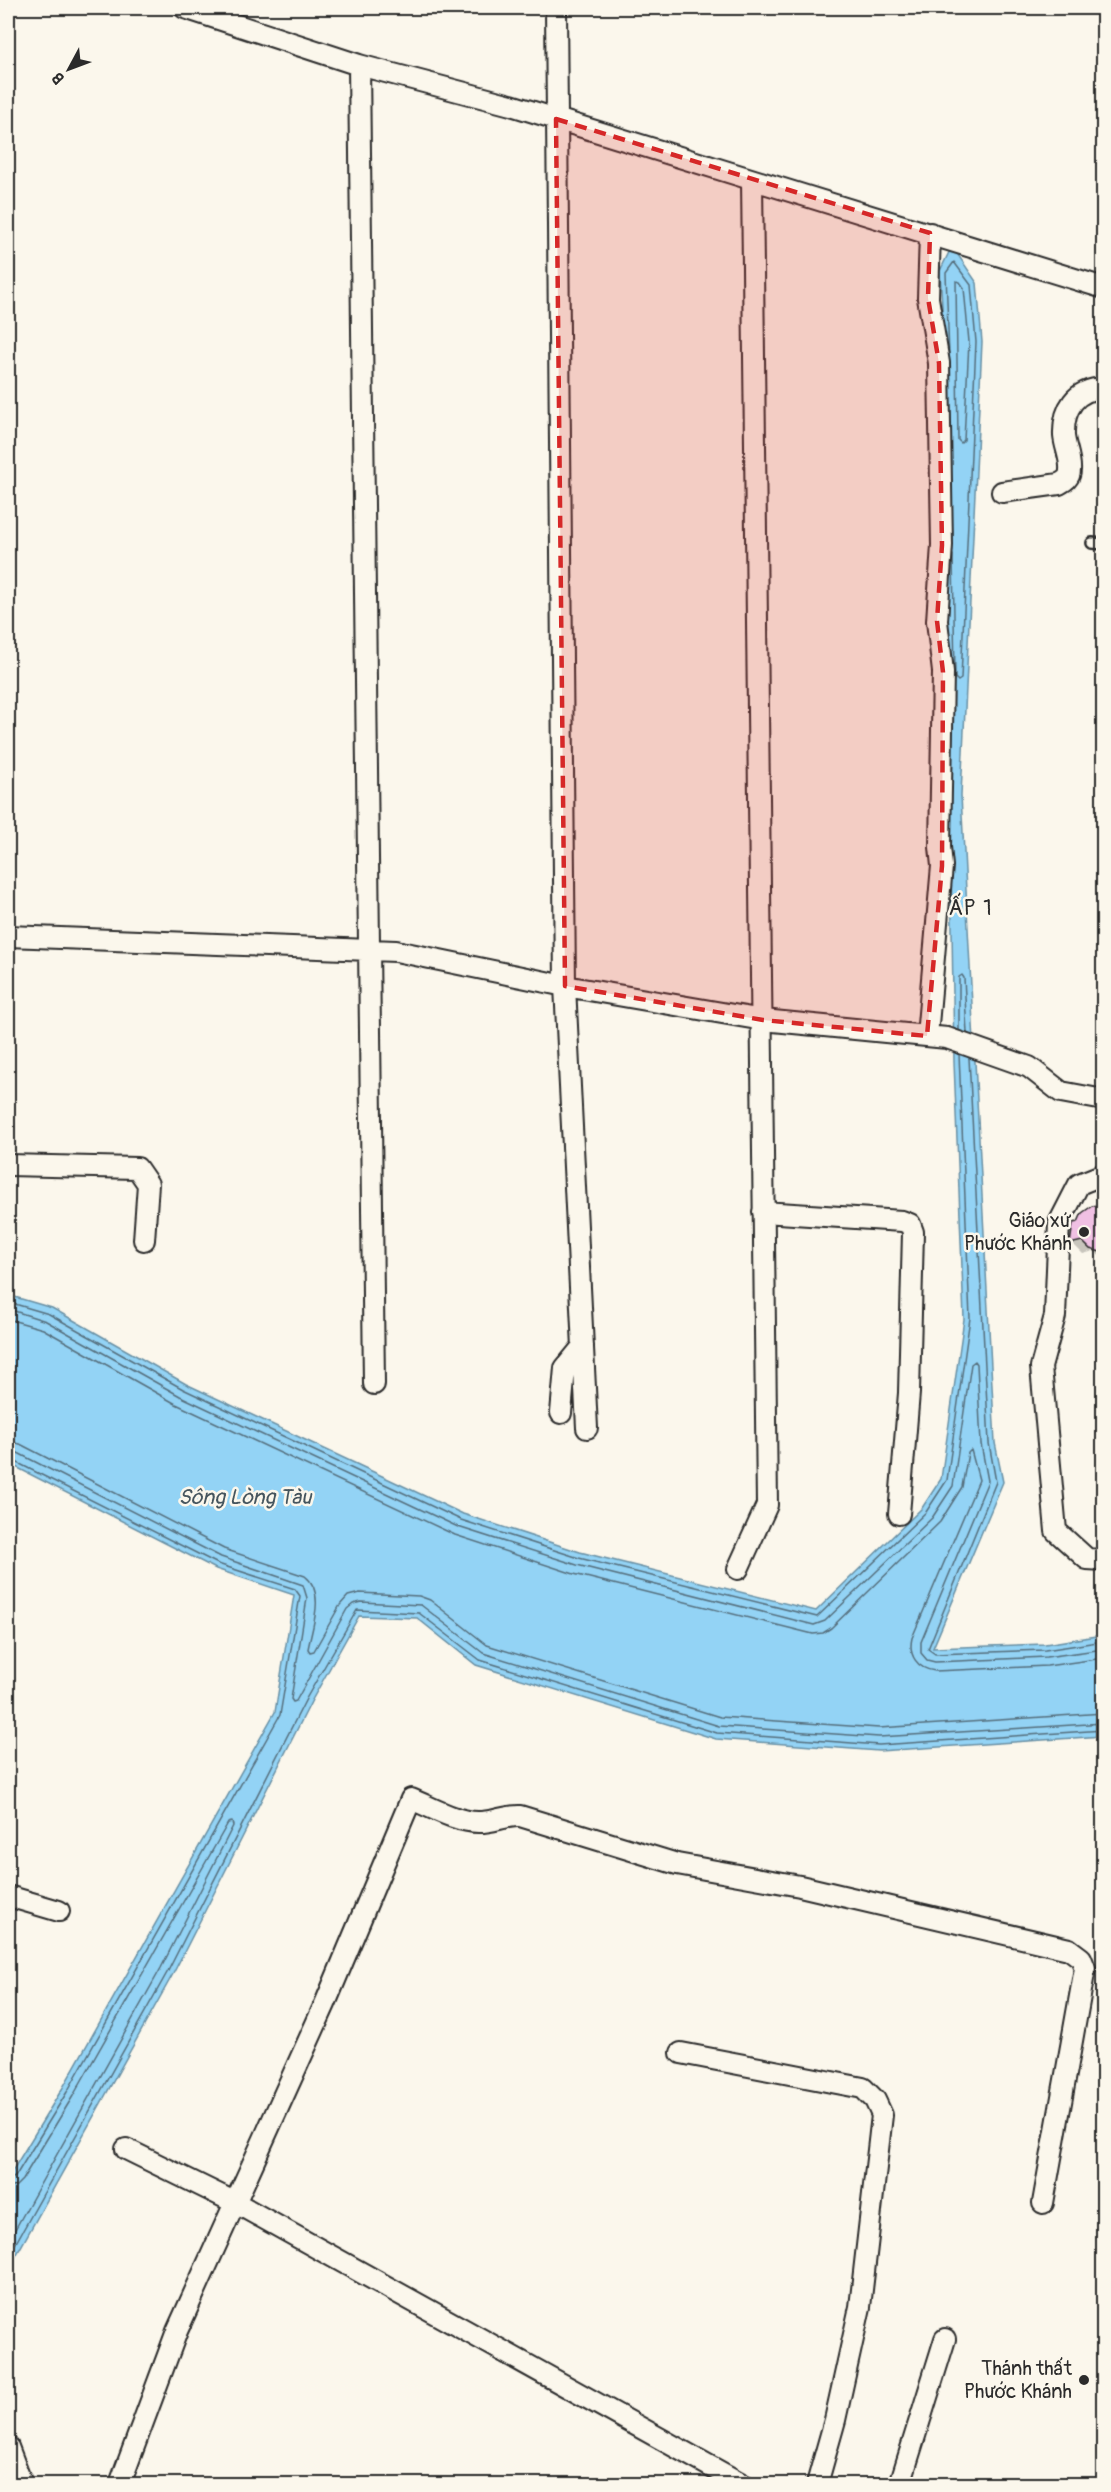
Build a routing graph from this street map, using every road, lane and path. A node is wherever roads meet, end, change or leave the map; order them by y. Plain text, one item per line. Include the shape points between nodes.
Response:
1 (185, 8) edge
2 (556, 8) edge
3 (359, 65) junction
4 (556, 119) junction
5 (752, 180) junction
6 (930, 233) junction
7 (1104, 288) edge
8 (1104, 388) edge
9 (1002, 492) dead end
10 (1092, 543) dead end
11 (1104, 544) edge
12 (8, 936) edge
13 (369, 950) junction
14 (565, 986) junction
15 (763, 1020) junction
16 (927, 1036) junction
17 (1104, 1100) edge
18 (8, 1165) edge
19 (1104, 1174) edge
20 (763, 1212) junction
21 (144, 1240) dead end
22 (583, 1346) junction
23 (374, 1384) dead end
24 (561, 1413) dead end
25 (587, 1428) dead end
26 (899, 1514) dead end
27 (1104, 1560) edge
28 (738, 1569) dead end
29 (8, 1896) edge
30 (59, 1911) dead end
31 (681, 2054) dead end
32 (126, 2149) dead end
33 (236, 2203) junction
34 (1043, 2203) dead end
35 (945, 2339) dead end
36 (8, 2451) edge
37 (22, 2484) edge
38 (120, 2484) edge
39 (742, 2484) edge
40 (817, 2484) edge
41 (900, 2484) edge

1 - 3 street
2 - 4 street
3 - 4 street
3 - 13 street
4 - 5 street
4 - 14 street
5 - 6 street
5 - 15 street
6 - 7 street
6 - 16 street via 928,298 939,363 942,544 937,621 943,672 941,857
8 - 9 street via 1082,392 1068,407 1064,435 1070,471 1067,480
10 - 11 lane
12 - 13 street
13 - 14 street via 428,957
13 - 23 street
14 - 15 street
14 - 22 street
15 - 16 street
15 - 20 street
16 - 17 street via 948,1038 1036,1071 1061,1092
18 - 21 street via 137,1168 148,1184
19 - 27 street via 1079,1184 1059,1223 1055,1316 1041,1368 1056,1532 1087,1559
20 - 26 street via 910,1224 913,1232 909,1393
20 - 28 street via 767,1505
22 - 24 street via 565,1368
22 - 25 street
29 - 30 street
31 - 40 street via 863,2088 882,2115 860,2307
32 - 33 street
33 - 34 street via 411,1799 465,1820 479,1823 507,1815 520,1816 677,1864 800,1886 1069,1948 1081,1958 1085,1968
33 - 38 street via 177,2331
33 - 39 street
35 - 41 street
36 - 37 street

